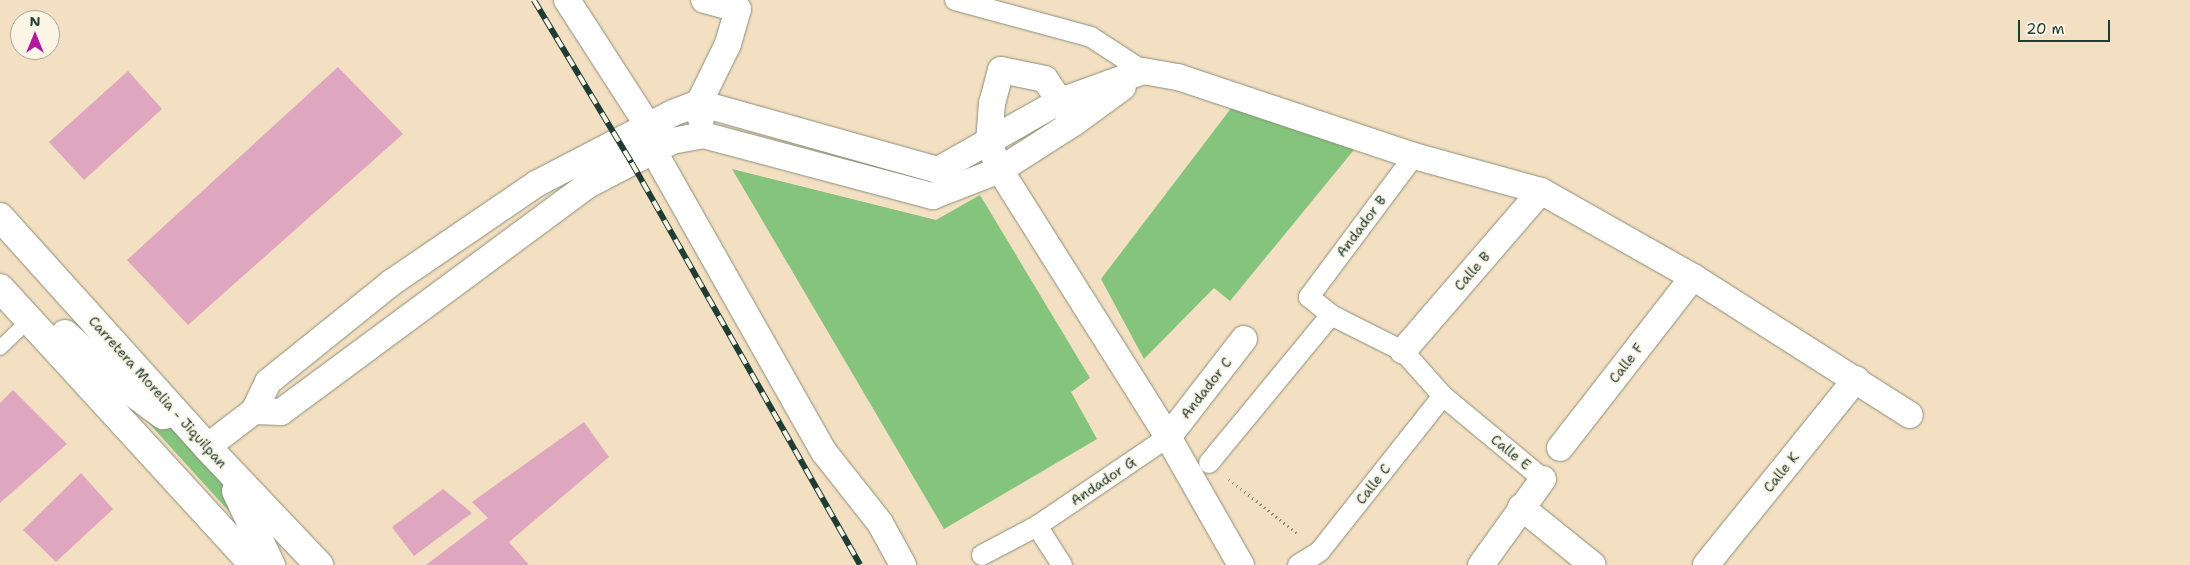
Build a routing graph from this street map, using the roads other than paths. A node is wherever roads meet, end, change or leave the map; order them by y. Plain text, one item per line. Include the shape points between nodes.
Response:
1 (567, 0) edge
2 (704, 0) edge
3 (955, 0) edge
4 (1143, 71) junction
5 (1058, 102) junction
6 (699, 104) junction
7 (1076, 122) junction
8 (647, 124) junction
9 (703, 135) junction
10 (989, 143) junction
11 (653, 150) junction
12 (1414, 156) junction
13 (1000, 170) junction
14 (1541, 191) junction
15 (0, 217) edge
16 (1693, 277) junction
17 (0, 288) edge
18 (1331, 314) junction
19 (29, 320) junction
20 (1244, 338) dead end
21 (0, 348) edge
22 (1403, 351) junction
23 (1856, 379) junction
24 (1442, 396) junction
25 (254, 411) junction
26 (1910, 415) dead end
27 (1168, 437) junction
28 (207, 447) junction
29 (1560, 448) dead end
30 (1209, 463) road end
31 (1543, 479) joint
32 (1521, 507) junction
33 (1037, 526) junction
34 (982, 555) dead end
35 (254, 565) edge
36 (271, 565) edge
37 (319, 565) edge
38 (903, 565) edge
39 (1062, 565) edge
40 (1241, 565) edge
41 (1298, 565) edge
42 (1481, 565) edge
43 (1593, 565) edge
44 (1706, 565) edge

1 - 8 street
2 - 6 street via 738,10 728,44
3 - 4 street via 1092,37
4 - 5 street
4 - 7 street
4 - 12 street via 1178,77
5 - 7 street
5 - 10 street
5 - 10 street via 1045,79 1000,70 992,103
6 - 8 street
6 - 9 street
6 - 10 street via 938,170
7 - 13 street
8 - 25 street via 536,184 391,283 268,382
9 - 11 street via 672,141
9 - 13 street via 933,196
10 - 13 street
11 - 25 street via 588,185 281,412
11 - 38 street via 824,452 880,523
12 - 14 street
12 - 18 street, Andador B via 1309,297
13 - 27 street
14 - 16 street
14 - 22 street, Calle B
15 - 28 main road, Carretera Morelia - Jiquilpan
16 - 23 street
16 - 29 street, Calle F
17 - 19 main road
18 - 22 street
18 - 30 street
19 - 21 lane
19 - 28 main road via 46,322 61,330 116,380
19 - 35 main road
20 - 27 street, Andador C
22 - 24 street, Calle E
23 - 26 street
23 - 44 street, Calle K
24 - 31 street, Calle E
24 - 41 street, Calle C via 1320,551
25 - 28 street
27 - 33 street, Andador G
27 - 40 street
28 - 36 main road via 246,508
28 - 37 main road, Carretera Morelia - Jiquilpan
31 - 32 street, Calle E
32 - 42 street, Calle E
32 - 43 street
33 - 34 street, Andador G
33 - 39 street

